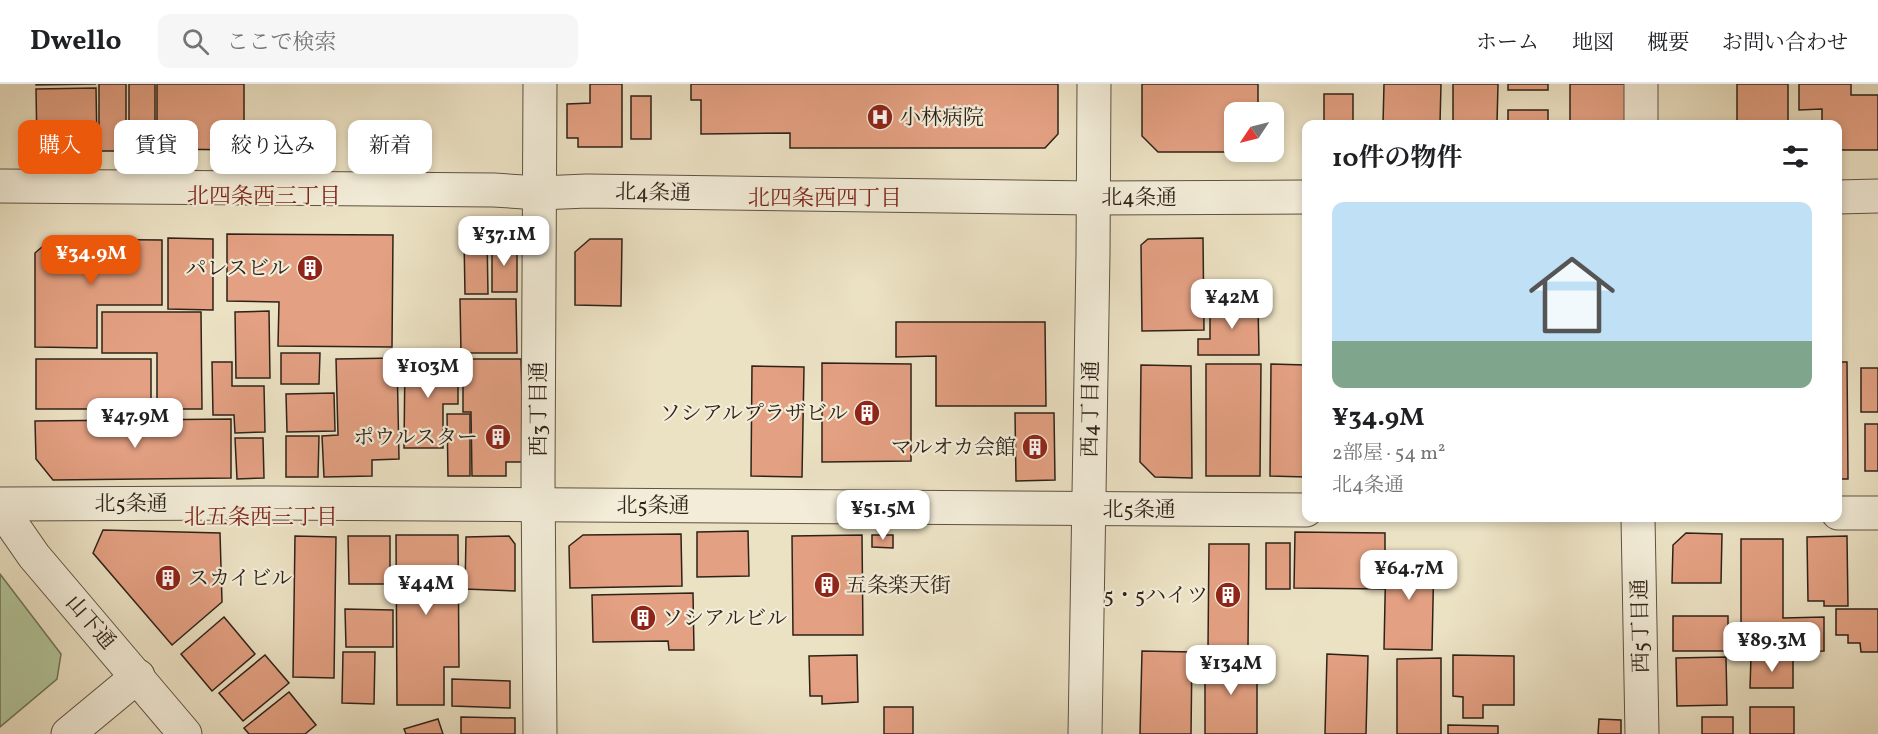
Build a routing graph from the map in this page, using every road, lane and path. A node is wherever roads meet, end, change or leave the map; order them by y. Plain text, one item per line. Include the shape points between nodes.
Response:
1 (540, 84) edge
2 (1094, 84) edge
3 (1641, 84) edge
4 (1641, 120) edge
5 (0, 186) edge
6 (539, 193) junction
7 (1878, 196) edge
8 (1302, 197) edge
9 (1842, 197) edge
10 (1094, 198) junction
11 (538, 505) junction
12 (0, 506) edge
13 (1089, 509) junction
14 (1302, 510) edge
15 (1842, 513) edge
16 (1878, 513) edge
17 (1638, 522) edge
18 (138, 676) junction
19 (69, 734) edge
20 (185, 734) edge
21 (540, 734) edge
22 (1085, 734) edge
23 (1642, 734) edge

1 - 6 street, 西3丁目通
2 - 10 street, 西4丁目通
3 - 4 street
5 - 6 street, 北4条通
6 - 10 street, 北4条通
6 - 11 street, 西3丁目通
7 - 9 street
8 - 10 street, 北4条通
10 - 13 street, 西4丁目通
11 - 12 street, 北5条通
11 - 13 street, 北5条通
11 - 21 street, 西3丁目通
12 - 18 street, 山下通 via 34,556
13 - 14 street, 北5条通
13 - 22 street, 西4丁目通
15 - 16 street
17 - 23 street, 西5丁目通
18 - 19 street
18 - 20 street, 山下通

